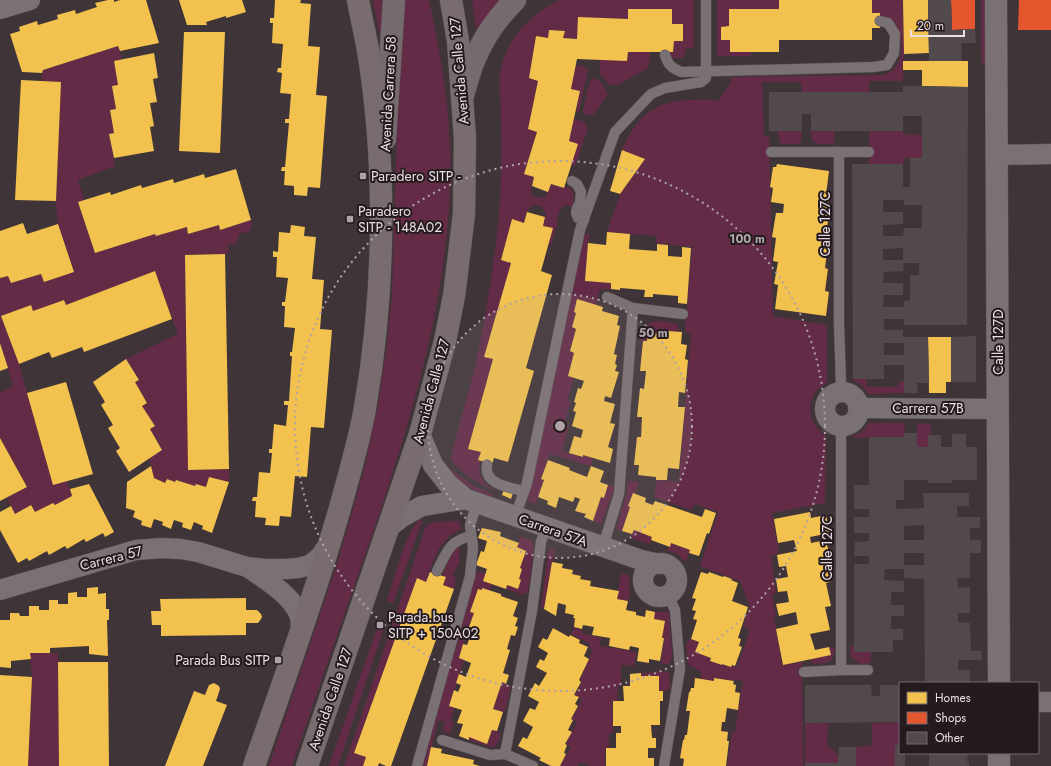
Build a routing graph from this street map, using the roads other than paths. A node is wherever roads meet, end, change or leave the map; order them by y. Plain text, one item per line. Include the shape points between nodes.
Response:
1 (30, 0) edge
2 (358, 0) edge
3 (394, 0) edge
4 (451, 0) edge
5 (515, 0) edge
6 (706, 0) edge
7 (996, 0) edge
8 (0, 10) edge
9 (880, 22) dead end
10 (665, 55) dead end
11 (706, 71) junction
12 (463, 95) junction
13 (771, 152) dead end
14 (839, 152) junction
15 (869, 152) dead end
16 (1051, 154) edge
17 (997, 155) junction
18 (572, 181) dead end
19 (381, 211) junction
20 (584, 220) junction
21 (607, 297) dead end
22 (633, 308) junction
23 (683, 314) dead end
24 (843, 392) junction
25 (858, 408) junction
26 (998, 409) junction
27 (841, 426) junction
28 (420, 434) junction
29 (487, 465) dead end
30 (524, 491) junction
31 (471, 502) junction
32 (515, 517) junction
33 (546, 527) junction
34 (388, 528) junction
35 (471, 536) junction
36 (330, 542) junction
37 (603, 547) junction
38 (247, 567) junction
39 (648, 567) junction
40 (437, 571) dead end
41 (0, 590) edge
42 (668, 595) junction
43 (301, 629) junction
44 (841, 670) junction
45 (868, 670) dead end
46 (804, 672) dead end
47 (999, 682) edge
48 (1039, 702) edge
49 (1051, 702) edge
50 (442, 740) dead end
51 (505, 754) junction
52 (999, 754) edge
53 (254, 766) edge
54 (307, 766) edge
55 (417, 766) edge
56 (533, 766) edge
57 (664, 766) edge
58 (999, 766) edge

1 - 8 street
2 - 19 main road via 372,80
3 - 19 main road, Avenida Carrera 58
4 - 12 main road, Avenida Calle 127
5 - 12 main road via 486,37
6 - 11 lane
7 - 17 street, Calle 127D
9 - 11 lane via 888,24 895,34 894,53 887,65 873,68
10 - 11 lane via 667,62 675,70
11 - 20 lane via 706,78 701,82 665,88 651,94 615,132
12 - 28 main road, Avenida Calle 127 via 464,214 458,270 445,341
13 - 14 lane
14 - 15 lane
14 - 24 lane, Calle 127C via 839,324
16 - 17 street
17 - 26 street, Calle 127D
18 - 20 lane via 581,192 576,213 578,218
19 - 36 main road via 374,345 364,410 350,473
20 - 30 lane
21 - 22 lane
22 - 23 lane
22 - 37 lane via 619,494
24 - 25 street via 854,397
24 - 27 street via 832,395 825,405 826,416
25 - 26 street, Carrera 57B
25 - 27 street via 856,418
26 - 47 street, Calle 127D
27 - 44 lane, Calle 127C
28 - 31 street, Carrera 57A via 432,465
28 - 34 main road, Avenida Calle 127
29 - 30 lane via 486,473 490,479
30 - 32 lane
31 - 32 street, Carrera 57A
31 - 34 street, Carrera 57A via 422,506
31 - 35 lane
32 - 33 street, Carrera 57A
33 - 37 street, Carrera 57A
33 - 51 lane via 541,542 532,611
34 - 54 main road, Avenida Calle 127
35 - 40 lane via 454,542
35 - 55 lane via 473,547 469,581
36 - 38 street, Carrera 57 via 320,557 310,565 270,569
36 - 43 main road
37 - 39 street, Carrera 57A
38 - 41 street, Carrera 57 via 198,552 162,548 136,550
38 - 43 street, Carrera 57 via 281,592 294,606
39 - 42 street via 643,582 645,588 658,597
39 - 42 street, Carrera 57A via 670,567 676,576 675,587
42 - 57 lane via 675,610 680,669
43 - 53 main road
44 - 45 lane
44 - 46 lane
48 - 49 street
50 - 51 lane via 490,754
51 - 56 lane
52 - 58 street

